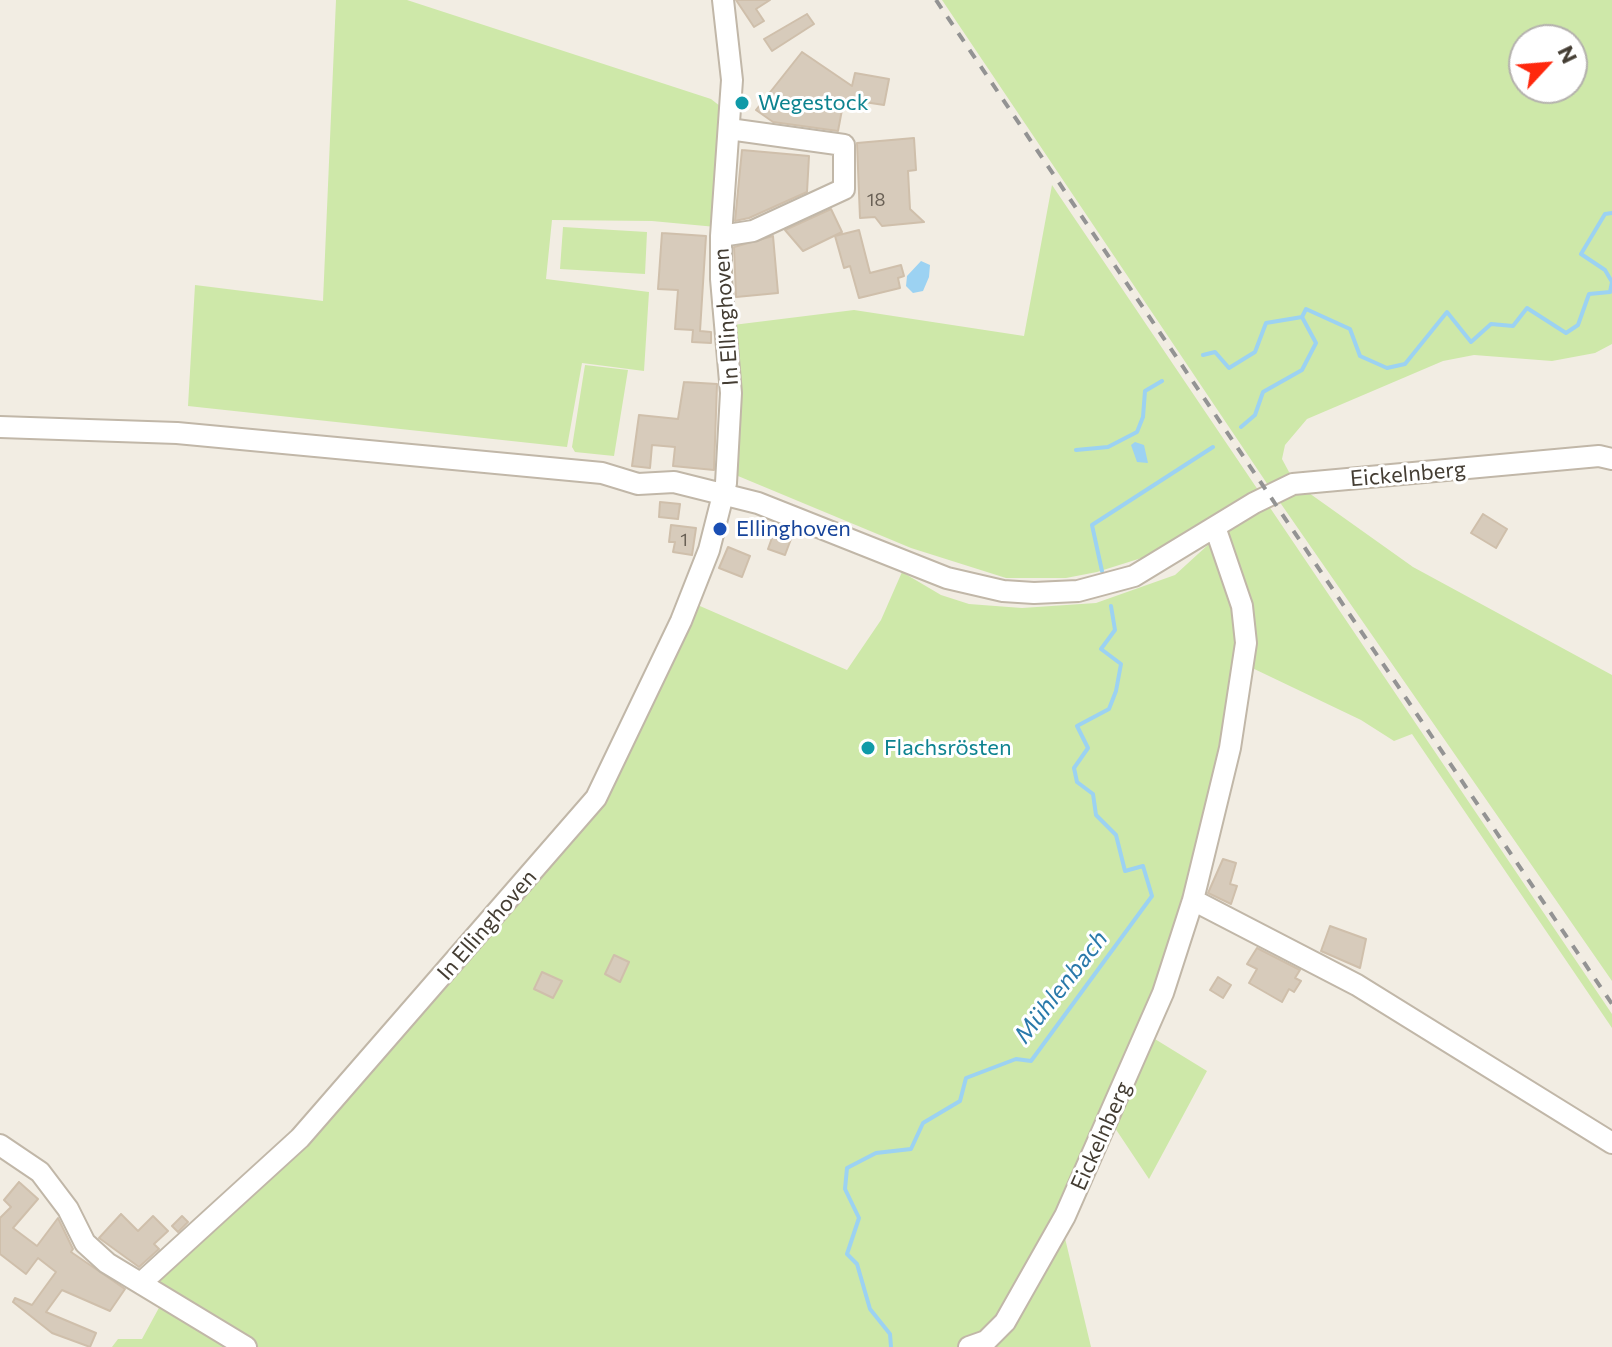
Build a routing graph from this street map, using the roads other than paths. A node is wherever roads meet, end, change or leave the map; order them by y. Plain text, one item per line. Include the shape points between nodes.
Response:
1 (723, 0) edge
2 (729, 129) junction
3 (721, 236) junction
4 (0, 427) edge
5 (1612, 459) edge
6 (724, 493) junction
7 (1215, 527) junction
8 (1193, 900) junction
9 (1612, 1143) edge
10 (0, 1145) edge
11 (141, 1283) junction
12 (246, 1347) edge
13 (969, 1347) edge

1 - 2 street, In Ellinghoven via 732,80
2 - 3 street, In Ellinghoven
2 - 3 street, In Ellinghoven via 844,145 844,189 753,231
3 - 6 street, In Ellinghoven via 731,393
4 - 6 street via 177,433 602,473 638,484 674,482
5 - 7 street, Eickelnberg via 1599,456 1293,484
6 - 7 street, Eickelnberg via 947,578 1003,591 1078,591 1134,576
6 - 11 street, In Ellinghoven via 681,621 596,798 300,1138
7 - 8 street, Eickelnberg via 1242,606 1246,643 1230,748
8 - 9 street via 1357,985
8 - 13 street, Eickelnberg via 1163,993 1065,1216 1005,1322 986,1341
10 - 11 street via 40,1172 85,1243
11 - 12 street

